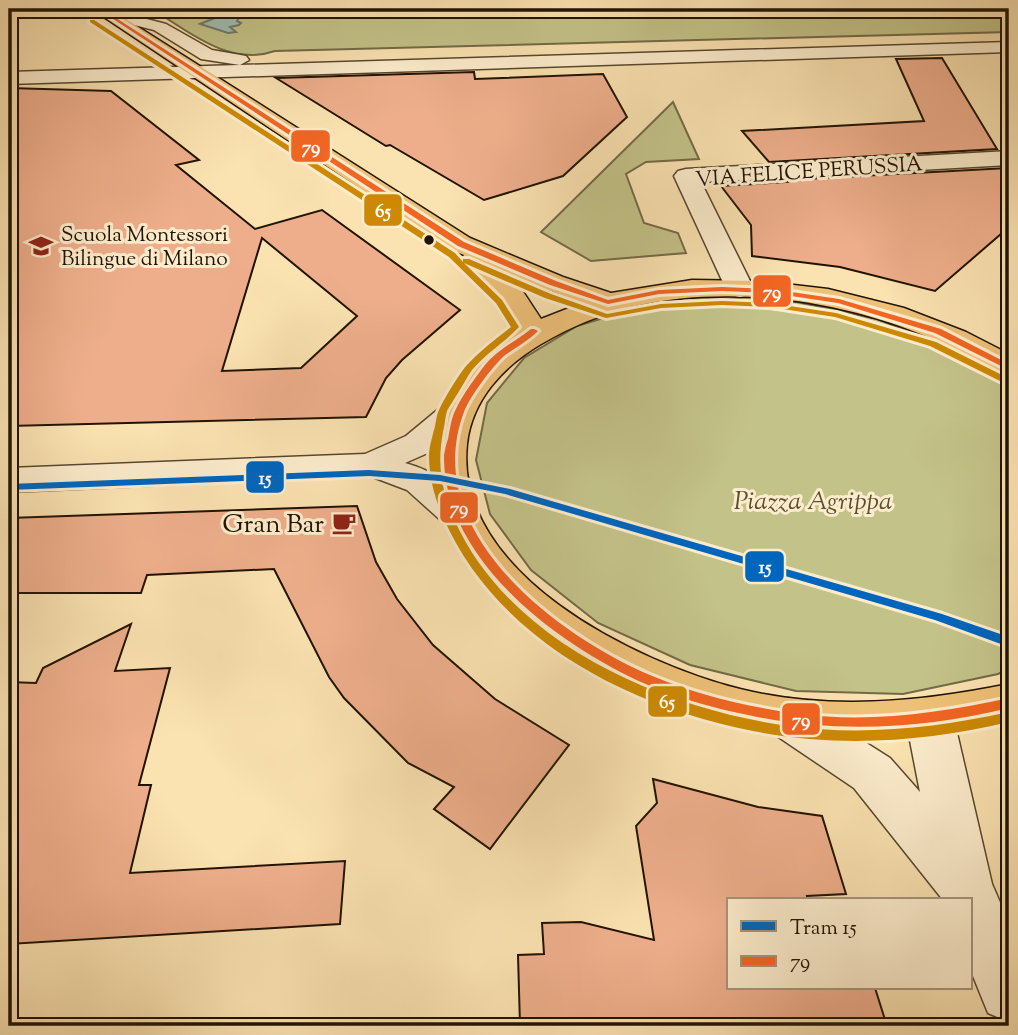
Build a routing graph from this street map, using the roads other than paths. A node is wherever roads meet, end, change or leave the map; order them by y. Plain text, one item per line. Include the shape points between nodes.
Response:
1 (104, 11) edge
2 (1009, 47) edge
3 (396, 65) junction
4 (196, 71) junction
5 (9, 78) edge
6 (1009, 158) edge
7 (461, 244) junction
8 (740, 289) junction
9 (608, 302) junction
10 (534, 331) junction
11 (1009, 367) edge
12 (459, 409) junction
13 (370, 466) junction
14 (9, 480) edge
15 (460, 516) junction
16 (1009, 703) edge
17 (788, 718) junction
18 (930, 720) junction
19 (965, 885) junction
20 (970, 898) edge
21 (972, 902) edge
22 (1009, 992) edge

1 - 3 street via 160,27 207,55 223,59 329,59
1 - 4 main road
2 - 3 street
3 - 4 street
4 - 5 street
4 - 7 main road
6 - 8 street, VIA FELICE PERUSSIA via 686,176
7 - 9 main road
7 - 10 main road via 510,293
8 - 9 main road via 659,292
8 - 11 main road via 805,295 872,309 938,331
9 - 10 main road
10 - 12 main road via 489,365
12 - 13 street via 418,444
12 - 15 main road via 447,458
13 - 14 street
13 - 15 street via 407,475 431,487
15 - 17 main road via 489,565 538,615 607,660 692,695
16 - 18 main road
17 - 18 main road via 885,724
17 - 19 street via 872,773
18 - 19 street
19 - 20 street
21 - 22 street

